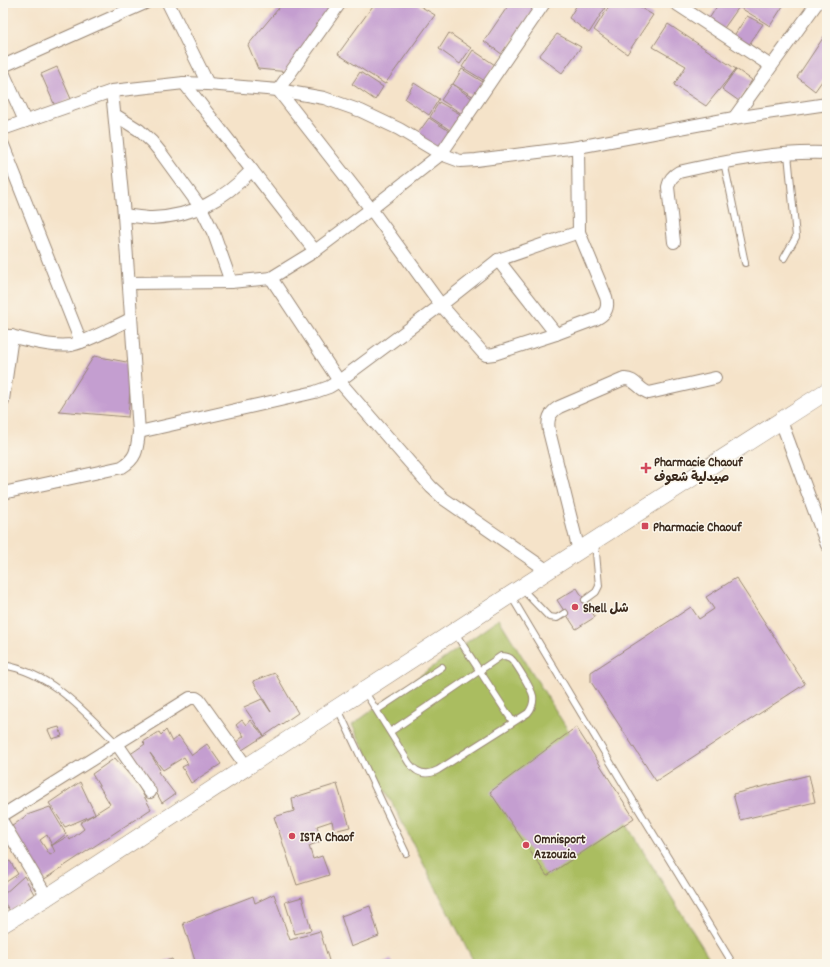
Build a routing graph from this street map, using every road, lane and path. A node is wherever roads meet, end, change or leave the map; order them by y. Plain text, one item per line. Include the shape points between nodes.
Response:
1 (145, 3) edge
2 (168, 3) edge
3 (340, 3) edge
4 (544, 3) edge
5 (675, 3) edge
6 (817, 3) edge
7 (3, 66) edge
8 (771, 66) junction
9 (3, 72) edge
10 (184, 83) junction
11 (208, 84) junction
12 (278, 90) junction
13 (112, 91) junction
14 (827, 104) edge
15 (114, 115) junction
16 (734, 118) junction
17 (25, 121) junction
18 (3, 129) edge
19 (3, 145) edge
20 (578, 147) junction
21 (827, 153) edge
22 (440, 154) junction
23 (788, 154) junction
24 (724, 162) junction
25 (252, 170) junction
26 (201, 208) junction
27 (371, 209) junction
28 (124, 215) junction
29 (579, 232) junction
30 (674, 242) dead end
31 (315, 251) junction
32 (784, 258) dead end
33 (498, 260) junction
34 (746, 263) dead end
35 (271, 278) junction
36 (231, 282) junction
37 (129, 283) junction
38 (441, 305) junction
39 (131, 318) junction
40 (556, 334) junction
41 (8, 335) edge
42 (81, 342) junction
43 (715, 378) dead end
44 (339, 381) junction
45 (827, 391) edge
46 (3, 400) edge
47 (781, 421) junction
48 (139, 432) junction
49 (3, 493) edge
50 (595, 540) junction
51 (827, 545) edge
52 (579, 551) junction
53 (548, 571) junction
54 (515, 591) junction
55 (585, 600) dead end
56 (565, 613) dead end
57 (454, 632) junction
58 (3, 665) edge
59 (442, 667) dead end
60 (480, 671) junction
61 (364, 690) junction
62 (337, 708) junction
63 (376, 710) junction
64 (513, 722) junction
65 (390, 732) junction
66 (117, 744) junction
67 (246, 766) junction
68 (150, 792) dead end
69 (3, 815) edge
70 (3, 823) edge
71 (406, 853) dead end
72 (47, 897) junction
73 (3, 924) edge
74 (733, 964) edge

1 - 7 street
2 - 11 street
3 - 12 street
4 - 22 street
5 - 8 street
6 - 8 street
8 - 16 street
9 - 17 street
10 - 11 street
10 - 13 street
10 - 25 street
11 - 12 street
12 - 22 street via 324,98 361,111 399,129
12 - 27 street
13 - 15 street
13 - 17 street
14 - 16 street
15 - 26 street via 139,130 152,142
15 - 28 street
16 - 20 street
17 - 18 street
19 - 42 street
20 - 22 street via 460,161
20 - 29 street
21 - 23 street
22 - 27 street
23 - 24 street
23 - 32 lane via 796,237
24 - 30 street via 679,172 669,181
24 - 34 lane
25 - 26 street via 220,198
25 - 31 street
26 - 28 street via 176,216 150,218
26 - 36 street via 214,234
27 - 31 street
27 - 38 street
28 - 37 street
29 - 33 street
29 - 40 street via 608,304 602,316
31 - 35 street
33 - 38 street
33 - 40 street
35 - 36 street
35 - 44 street
36 - 37 street
37 - 39 street
38 - 40 street via 486,355
38 - 44 street
39 - 42 street
39 - 48 street
41 - 42 street via 63,346
41 - 46 street
43 - 52 street via 649,393 642,391 632,380 624,379 559,407 550,414 549,431
44 - 48 street via 315,392
44 - 53 street via 444,499
45 - 47 street
47 - 50 street
47 - 51 street
48 - 49 street via 135,454 130,462 122,467
50 - 52 street
50 - 55 lane via 599,586 596,592
52 - 53 street
53 - 54 street
54 - 56 lane via 549,617 557,618
54 - 57 street
54 - 74 lane via 638,809
57 - 60 lane
57 - 61 street
58 - 66 lane via 25,671 63,692
59 - 63 lane
60 - 64 lane
60 - 64 lane via 501,656 512,659 531,689 534,702 528,713
60 - 65 lane
61 - 62 street
61 - 63 lane
62 - 67 street
62 - 71 lane
63 - 65 lane
64 - 65 lane via 428,774 422,774 412,768
66 - 67 street via 187,699 193,698 199,700
66 - 68 street
66 - 69 street
67 - 72 street
70 - 72 street
72 - 73 street

